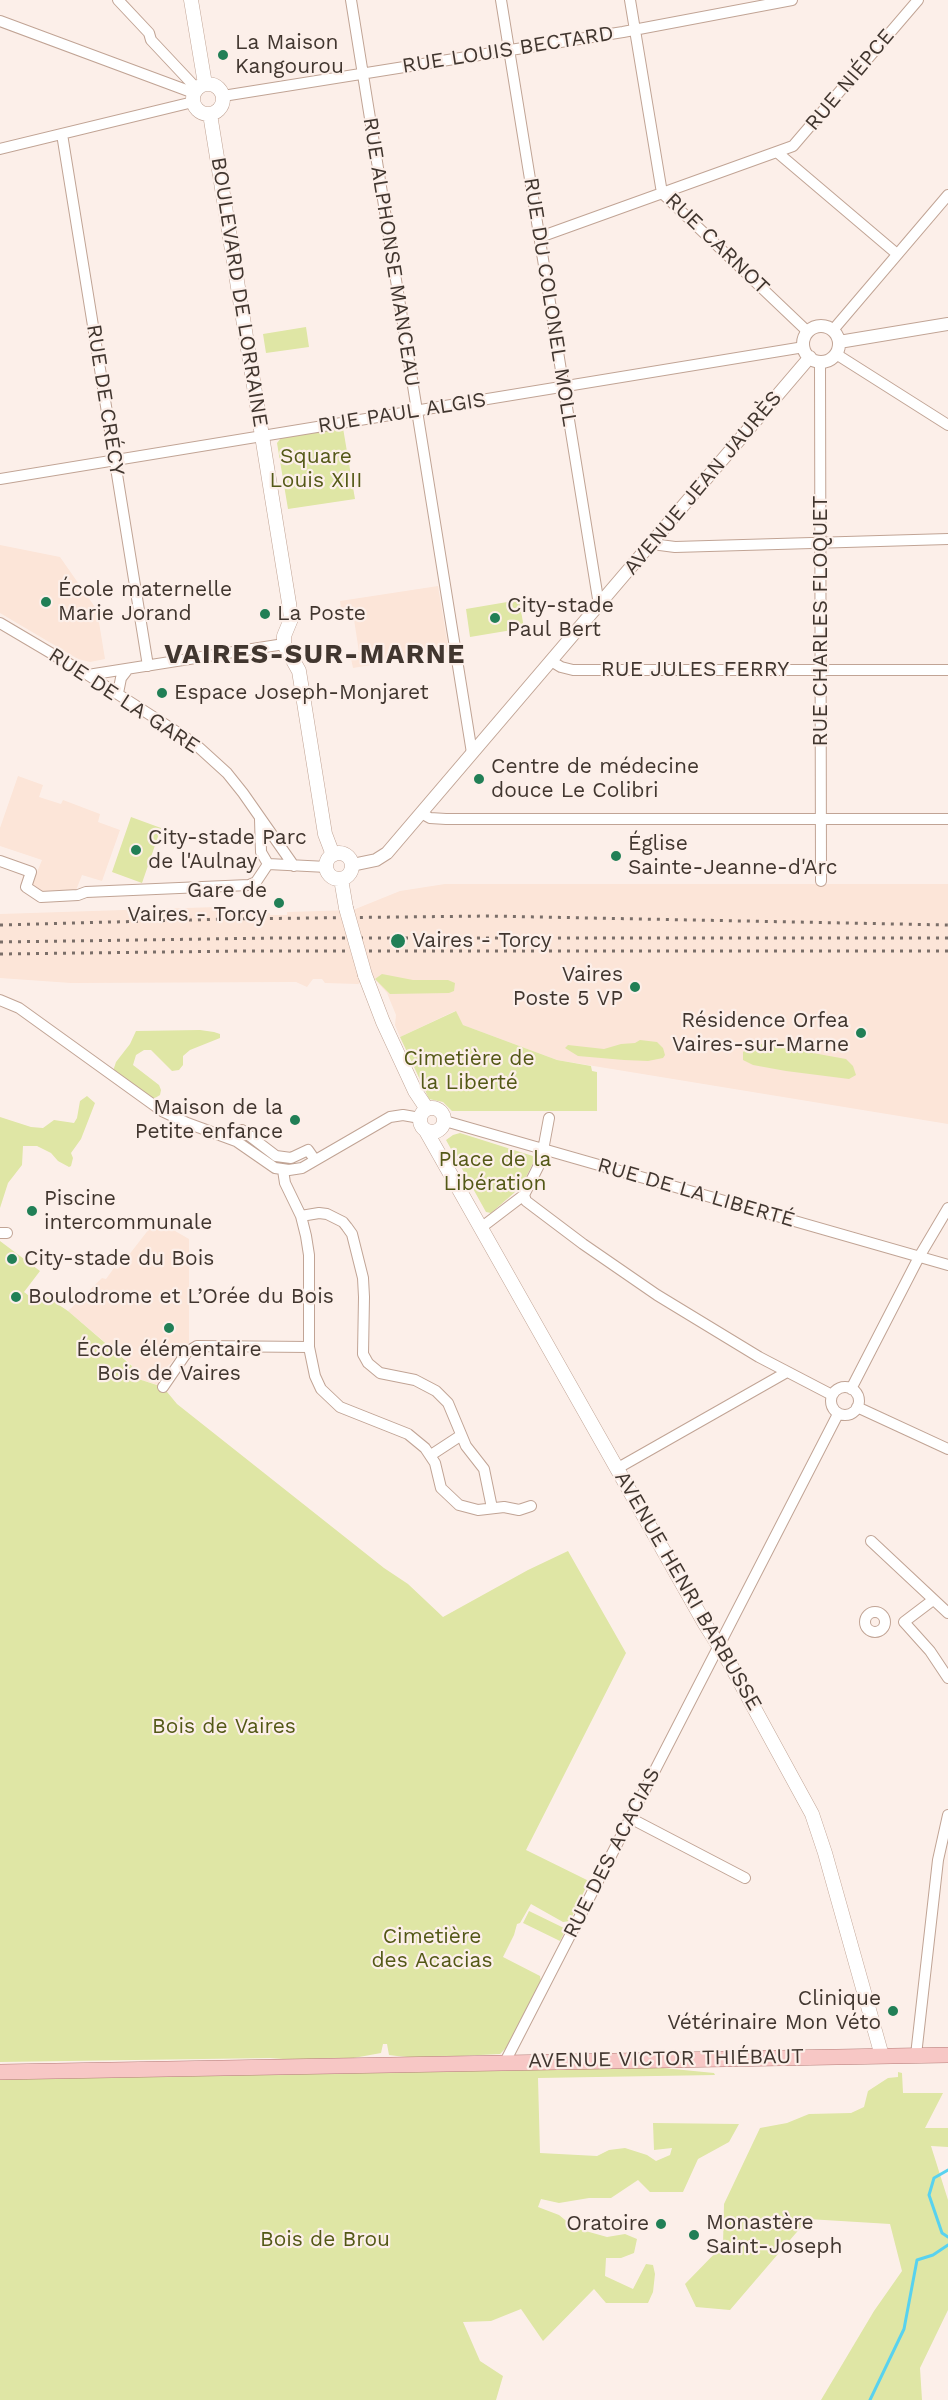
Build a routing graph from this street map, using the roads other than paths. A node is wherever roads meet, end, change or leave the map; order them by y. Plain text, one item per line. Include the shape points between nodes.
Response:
1 (118, 0) edge
2 (191, 0) edge
3 (351, 0) edge
4 (501, 0) edge
5 (630, 0) edge
6 (792, 0) edge
7 (918, 0) edge
8 (759, 3) edge
9 (0, 21) edge
10 (635, 29) junction
11 (509, 50) junction
12 (362, 74) junction
13 (183, 75) junction
14 (174, 86) junction
15 (197, 92) junction
16 (223, 96) junction
17 (210, 114) junction
18 (62, 134) junction
19 (0, 149) edge
20 (778, 153) junction
21 (662, 193) junction
22 (948, 195) edge
23 (540, 237) junction
24 (897, 254) junction
25 (948, 324) edge
26 (808, 332) junction
27 (836, 342) junction
28 (811, 355) junction
29 (564, 386) junction
30 (416, 411) junction
31 (948, 425) edge
32 (262, 436) junction
33 (114, 460) junction
34 (0, 479) edge
35 (948, 539) edge
36 (821, 543) junction
37 (651, 544) junction
38 (599, 604) junction
39 (0, 623) edge
40 (284, 644) junction
41 (551, 661) junction
42 (148, 666) junction
43 (128, 669) junction
44 (821, 670) junction
45 (948, 670) edge
46 (88, 675) junction
47 (118, 693) junction
48 (472, 753) junction
49 (422, 813) junction
50 (260, 819) junction
51 (821, 819) junction
52 (948, 819) edge
53 (0, 861) edge
54 (330, 861) junction
55 (268, 864) junction
56 (352, 865) junction
57 (294, 866) junction
58 (341, 879) junction
59 (821, 881) dead end
60 (0, 1000) edge
61 (549, 1118) dead end
62 (431, 1122) junction
63 (242, 1130) dead end
64 (544, 1150) junction
65 (315, 1160) junction
66 (283, 1170) junction
67 (524, 1196) junction
68 (948, 1208) edge
69 (301, 1216) junction
70 (482, 1227) junction
71 (919, 1257) junction
72 (948, 1265) edge
73 (309, 1347) junction
74 (788, 1372) junction
75 (164, 1387) dead end
76 (851, 1389) junction
77 (832, 1395) junction
78 (857, 1407) junction
79 (838, 1414) junction
80 (460, 1436) junction
81 (948, 1449) edge
82 (431, 1455) junction
83 (618, 1468) junction
84 (531, 1506) dead end
85 (492, 1508) junction
86 (871, 1541) dead end
87 (933, 1600) junction
88 (948, 1613) edge
89 (885, 1622) dead end
90 (904, 1623) junction
91 (719, 1645) junction
92 (948, 1678) edge
93 (948, 1815) edge
94 (630, 1818) junction
95 (745, 1878) dead end
96 (916, 2055) junction
97 (948, 2055) edge
98 (882, 2056) junction
99 (505, 2062) junction
100 (0, 2072) edge

1 - 13 street
2 - 15 main road
3 - 12 street, RUE ALPHONSE MANCEAU
4 - 11 street, RUE DU COLONEL MOLL
5 - 10 street, RUE CARNOT
6 - 8 street, RUE LOUIS BECTARD
7 - 20 street, RUE NIÉPCE via 793,146
8 - 10 street, RUE LOUIS BECTARD
9 - 14 street
10 - 11 street, RUE LOUIS BECTARD
10 - 21 street, RUE CARNOT
11 - 12 street, RUE LOUIS BECTARD
11 - 23 street, RUE DU COLONEL MOLL
12 - 16 street, RUE LOUIS BECTARD
12 - 30 street, RUE ALPHONSE MANCEAU
13 - 14 street
13 - 15 street
14 - 15 street
15 - 16 main road via 219,88
15 - 17 main road via 198,110
15 - 18 street
16 - 17 main road via 222,106
17 - 32 main road, BOULEVARD DE LORRAINE
18 - 19 street
18 - 33 street, RUE DE CRÉCY
20 - 21 street, RUE NIÉPCE
20 - 24 street
21 - 23 street, RUE NIÉPCE
21 - 26 street, RUE CARNOT
22 - 24 street
23 - 29 street, RUE DU COLONEL MOLL
24 - 27 street
25 - 27 street
26 - 27 street via 820,326
26 - 28 street via 804,339
27 - 28 street via 829,360
27 - 31 street
28 - 29 street, RUE PAUL ALGIS
28 - 36 street, RUE CHARLES FLOQUET
28 - 37 street, AVENUE JEAN JAURÈS
29 - 30 street, RUE PAUL ALGIS
29 - 38 street, RUE DU COLONEL MOLL
30 - 32 street, RUE PAUL ALGIS
30 - 48 street, RUE ALPHONSE MANCEAU
32 - 33 street, RUE PAUL ALGIS
32 - 40 main road, BOULEVARD DE LORRAINE via 291,617
33 - 34 street, RUE PAUL ALGIS
33 - 42 street, RUE DE CRÉCY
35 - 36 street
36 - 37 street via 675,548
36 - 44 street, RUE CHARLES FLOQUET
37 - 38 street, AVENUE JEAN JAURÈS
38 - 41 street, AVENUE JEAN JAURÈS
39 - 46 street, RUE DE LA GARE
40 - 42 street
40 - 54 main road via 299,671
41 - 44 street, RUE JULES FERRY via 573,670
41 - 48 street, AVENUE JEAN JAURÈS
42 - 43 street
43 - 46 street
43 - 47 street via 118,685
44 - 45 street, RUE JULES FERRY
44 - 51 street, RUE CHARLES FLOQUET
46 - 47 street, RUE DE LA GARE
47 - 50 street, RUE DE LA GARE via 182,734 214,760
48 - 49 street, AVENUE JEAN JAURÈS
49 - 51 street via 446,819
49 - 56 street, AVENUE JEAN JAURÈS via 382,858
50 - 55 street via 261,852
50 - 57 street, RUE DE LA GARE
51 - 52 street
51 - 59 street, RUE CHARLES FLOQUET
53 - 55 street via 31,872 26,887 41,897 249,885 256,882
54 - 56 main road via 344,854
54 - 57 street
54 - 58 main road via 332,876
55 - 57 street
56 - 58 main road via 349,874
58 - 62 main road, bridge via 365,975
60 - 66 street via 20,1008 162,1111 236,1141 268,1165
61 - 64 street
62 - 64 street, RUE DE LA LIBERTÉ
62 - 65 street, RUE DE LA LIBERTÉ via 403,1115 390,1117
62 - 70 main road, AVENUE HENRI BARBUSSE via 437,1150
63 - 65 street via 276,1156 291,1158 308,1150
64 - 67 street
64 - 71 street, RUE DE LA LIBERTÉ
65 - 66 street, RUE DE LA LIBERTÉ
66 - 69 street
67 - 70 street
67 - 74 street via 574,1238 657,1295
68 - 71 street
69 - 73 street via 309,1255
69 - 80 street via 327,1214 343,1222 351,1234 363,1278 363,1354 368,1363 380,1373 415,1380 436,1391 453,1411
70 - 83 main road, AVENUE HENRI BARBUSSE
71 - 72 street, RUE DE LA LIBERTÉ
71 - 76 street
73 - 75 street via 197,1346 187,1352
73 - 82 street via 315,1376 330,1399 351,1412 408,1434
74 - 77 street
74 - 83 street
76 - 77 street via 839,1389
76 - 78 street via 858,1399
77 - 79 street via 832,1406
78 - 79 street via 851,1414
78 - 81 street
79 - 91 street, RUE DES ACACIAS
80 - 82 street
80 - 85 street via 484,1469
82 - 85 street via 441,1488 452,1500 468,1508
83 - 91 main road, AVENUE HENRI BARBUSSE
84 - 85 street via 519,1510
86 - 87 street
87 - 88 street
87 - 90 street
89 - 90 street
90 - 92 street
91 - 94 street, RUE DES ACACIAS
91 - 98 main road, AVENUE HENRI BARBUSSE via 812,1814
93 - 96 street via 938,1860
94 - 95 street
94 - 99 street, RUE DES ACACIAS
96 - 97 main road, AVENUE VICTOR THIÉBAUT
96 - 98 main road, AVENUE VICTOR THIÉBAUT
98 - 99 main road, AVENUE VICTOR THIÉBAUT
99 - 100 main road, AVENUE VICTOR THIÉBAUT

